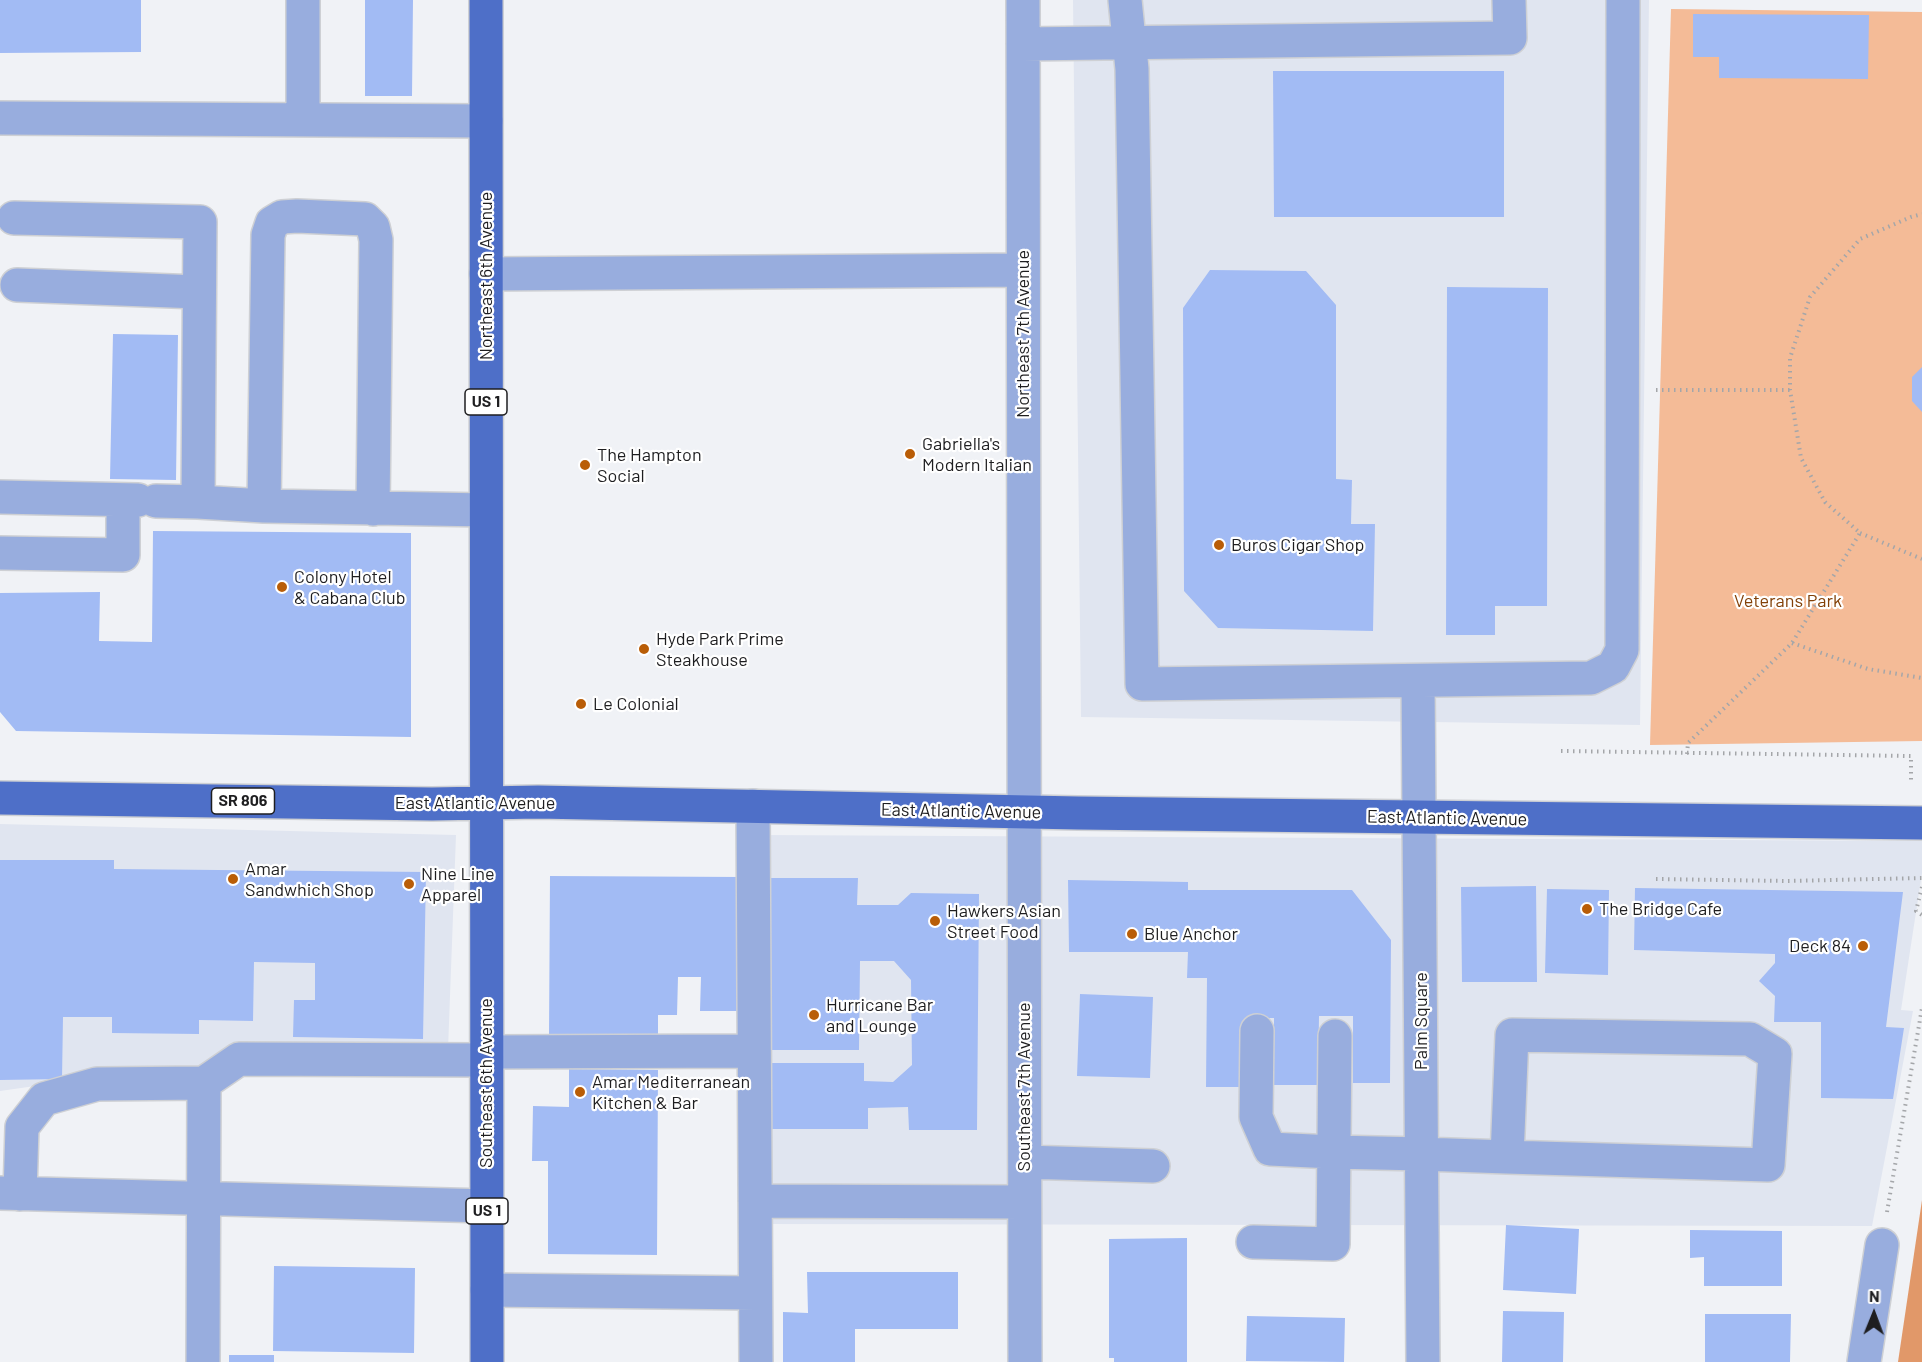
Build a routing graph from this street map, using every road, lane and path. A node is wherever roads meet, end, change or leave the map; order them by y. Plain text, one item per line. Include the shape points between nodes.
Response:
1 (303, 0) edge
2 (486, 0) edge
3 (1023, 0) edge
4 (1125, 0) edge
5 (1509, 0) edge
6 (1623, 0) edge
7 (1129, 43) junction
8 (1023, 44) junction
9 (0, 118) edge
10 (303, 119) junction
11 (486, 121) junction
12 (1922, 214) edge
13 (14, 218) dead end
14 (1023, 270) junction
15 (486, 274) junction
16 (17, 285) dead end
17 (198, 291) junction
18 (1622, 390) junction
19 (1790, 390) junction
20 (0, 497) edge
21 (139, 501) junction
22 (198, 502) junction
23 (264, 506) junction
24 (373, 509) junction
25 (486, 510) junction
26 (1860, 533) junction
27 (0, 553) edge
28 (1922, 559) edge
29 (1792, 643) junction
30 (1922, 678) edge
31 (1418, 681) junction
32 (1561, 751) dead end
33 (1687, 754) junction
34 (1911, 781) dead end
35 (0, 798) edge
36 (486, 804) junction
37 (753, 806) junction
38 (1024, 812) junction
39 (1419, 818) junction
40 (1922, 823) edge
41 (1922, 878) edge
42 (1656, 879) dead end
43 (1922, 887) edge
44 (1922, 915) edge
45 (1922, 1008) edge
46 (1257, 1031) dead end
47 (1335, 1036) dead end
48 (754, 1051) junction
49 (486, 1056) junction
50 (204, 1083) junction
51 (1333, 1152) junction
52 (1422, 1154) junction
53 (1507, 1157) junction
54 (1025, 1162) junction
55 (1153, 1166) dead end
56 (10, 1194) edge
57 (202, 1198) junction
58 (755, 1201) junction
59 (1024, 1202) junction
60 (487, 1206) junction
61 (1253, 1242) dead end
62 (1882, 1245) joint
63 (487, 1290) junction
64 (755, 1293) junction
65 (203, 1362) edge
66 (487, 1362) edge
67 (756, 1362) edge
68 (1025, 1362) edge
69 (1423, 1362) edge
70 (1864, 1362) edge

1 - 10 street
2 - 11 main road, Northeast 6th Avenue / US 1
3 - 8 street, Northeast 7th Avenue
4 - 7 street
5 - 7 street via 1510,38
6 - 18 street
7 - 8 street
7 - 31 street via 1142,684
8 - 14 street, Northeast 7th Avenue
9 - 10 street
10 - 11 street
11 - 15 main road, Northeast 6th Avenue / US 1
12 - 19 path via 1860,239 1810,297 1790,358
13 - 17 street via 200,222
14 - 15 street
14 - 38 street, Northeast 7th Avenue
15 - 25 main road, Northeast 6th Avenue / US 1
16 - 17 street
17 - 22 street
18 - 19 path
18 - 31 street via 1622,650 1614,667 1591,678
19 - 26 path via 1801,458 1825,502
20 - 21 street
21 - 22 street
21 - 27 street via 123,555
22 - 23 street
23 - 24 street
23 - 24 street via 268,235 272,223 282,217 297,216 365,219 374,227
24 - 25 street
25 - 36 main road, Northeast 6th Avenue / US 1
26 - 28 path
26 - 29 path
29 - 30 path via 1868,669
29 - 33 path via 1688,743
31 - 39 street, Palm Square
32 - 33 path
33 - 34 path via 1911,756
35 - 36 main road, East Atlantic Avenue / SR 806
36 - 37 main road, East Atlantic Avenue / SR 806
36 - 49 main road, Southeast 6th Avenue / US 1
37 - 38 main road, East Atlantic Avenue / SR 806
37 - 48 street
38 - 39 main road, East Atlantic Avenue / SR 806
38 - 54 street, Southeast 7th Avenue
39 - 40 main road, East Atlantic Avenue / SR 806
39 - 52 street, Palm Square
41 - 42 path
43 - 44 path via 1916,910
45 - 62 path
46 - 51 street via 1256,1117 1270,1149
47 - 51 street
48 - 49 street
48 - 58 street
49 - 50 street via 239,1059
49 - 60 main road, Southeast 6th Avenue / US 1
50 - 56 street via 97,1084 44,1099 22,1127
50 - 57 street
51 - 52 street
51 - 61 street via 1333,1244
52 - 53 street
52 - 69 street, Palm Square
53 - 53 street via 1768,1165 1775,1054 1750,1039 1512,1035
54 - 55 street
54 - 59 street, Southeast 7th Avenue
56 - 57 street
57 - 60 street
57 - 65 street
58 - 59 street
58 - 64 street
59 - 68 street, Southeast 7th Avenue
60 - 63 main road, Southeast 6th Avenue / US 1
62 - 70 street
63 - 64 street
63 - 66 main road, Southeast 6th Avenue / US 1
64 - 67 street

